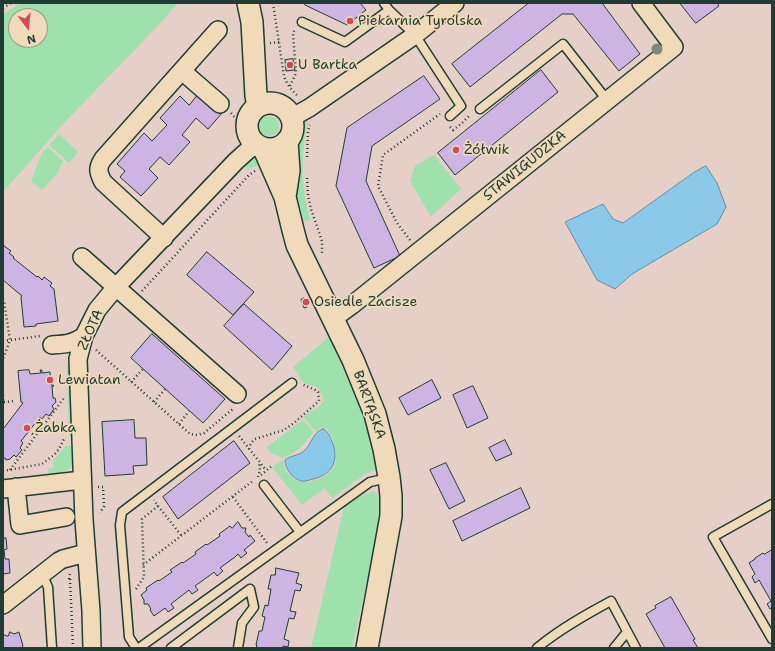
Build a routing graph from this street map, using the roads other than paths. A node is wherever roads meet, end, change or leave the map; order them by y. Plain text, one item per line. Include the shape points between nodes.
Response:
1 (248, 3) edge
2 (456, 3) edge
3 (641, 3) edge
4 (387, 6) edge
5 (299, 24) road end
6 (218, 30) dead end
7 (415, 35) junction
8 (182, 71) junction
9 (607, 100) junction
10 (226, 109) road end
11 (276, 110) junction
12 (476, 110) road end
13 (447, 117) road end
14 (287, 141) junction
15 (259, 146) junction
16 (285, 197) junction
17 (164, 238) junction
18 (82, 257) dead end
19 (116, 287) junction
20 (333, 319) junction
21 (84, 336) junction
22 (47, 341) road end
23 (292, 383) dead end
24 (237, 394) dead end
25 (389, 477) junction
26 (82, 480) junction
27 (264, 485) dead end
28 (9, 488) edge
29 (772, 504) edge
30 (66, 517) dead end
31 (300, 532) junction
32 (86, 553) junction
33 (42, 574) junction
34 (3, 605) edge
35 (627, 632) junction
36 (772, 639) edge
37 (52, 648) edge
38 (92, 648) edge
39 (136, 648) edge
40 (139, 648) edge
41 (172, 648) edge
42 (238, 648) edge
43 (367, 648) edge
44 (537, 648) edge
45 (614, 648) edge
46 (636, 648) edge

1 - 11 street, BARTĄSKA via 253,32
2 - 7 street
3 - 9 street, STAWIGUDZKA via 674,47
4 - 5 lane via 345,42
4 - 7 lane
6 - 8 street
7 - 11 street via 309,108
7 - 13 lane via 461,106
8 - 10 street
8 - 17 street via 99,166 104,182
9 - 12 lane via 563,44
9 - 20 street, STAWIGUDZKA
11 - 14 street, BARTĄSKA via 292,122 292,132
11 - 15 street, BARTĄSKA via 251,113 248,117 249,136
14 - 15 street via 277,148
14 - 16 street, BARTĄSKA via 289,171
15 - 16 street, BARTĄSKA
15 - 17 street, ZŁOTA via 236,161
16 - 20 street, BARTĄSKA via 297,245
17 - 19 street, ZŁOTA
18 - 19 street
19 - 21 street, ZŁOTA via 97,310
19 - 24 street
20 - 25 street, BARTĄSKA via 375,414
21 - 22 street via 69,344
21 - 26 street, ZŁOTA via 78,359
23 - 39 lane via 122,512 120,525 129,637
25 - 31 lane via 370,482
25 - 43 street, BARTĄSKA via 391,516
26 - 28 street
26 - 32 street, ZŁOTA
27 - 31 lane
28 - 30 street via 20,525
29 - 36 lane via 713,537
31 - 40 lane
32 - 33 street via 63,559
32 - 38 street, ZŁOTA
33 - 34 street
33 - 37 lane via 48,587
35 - 44 lane via 611,601 549,638
35 - 45 lane
35 - 46 lane
41 - 42 lane via 250,589 254,607 242,623

